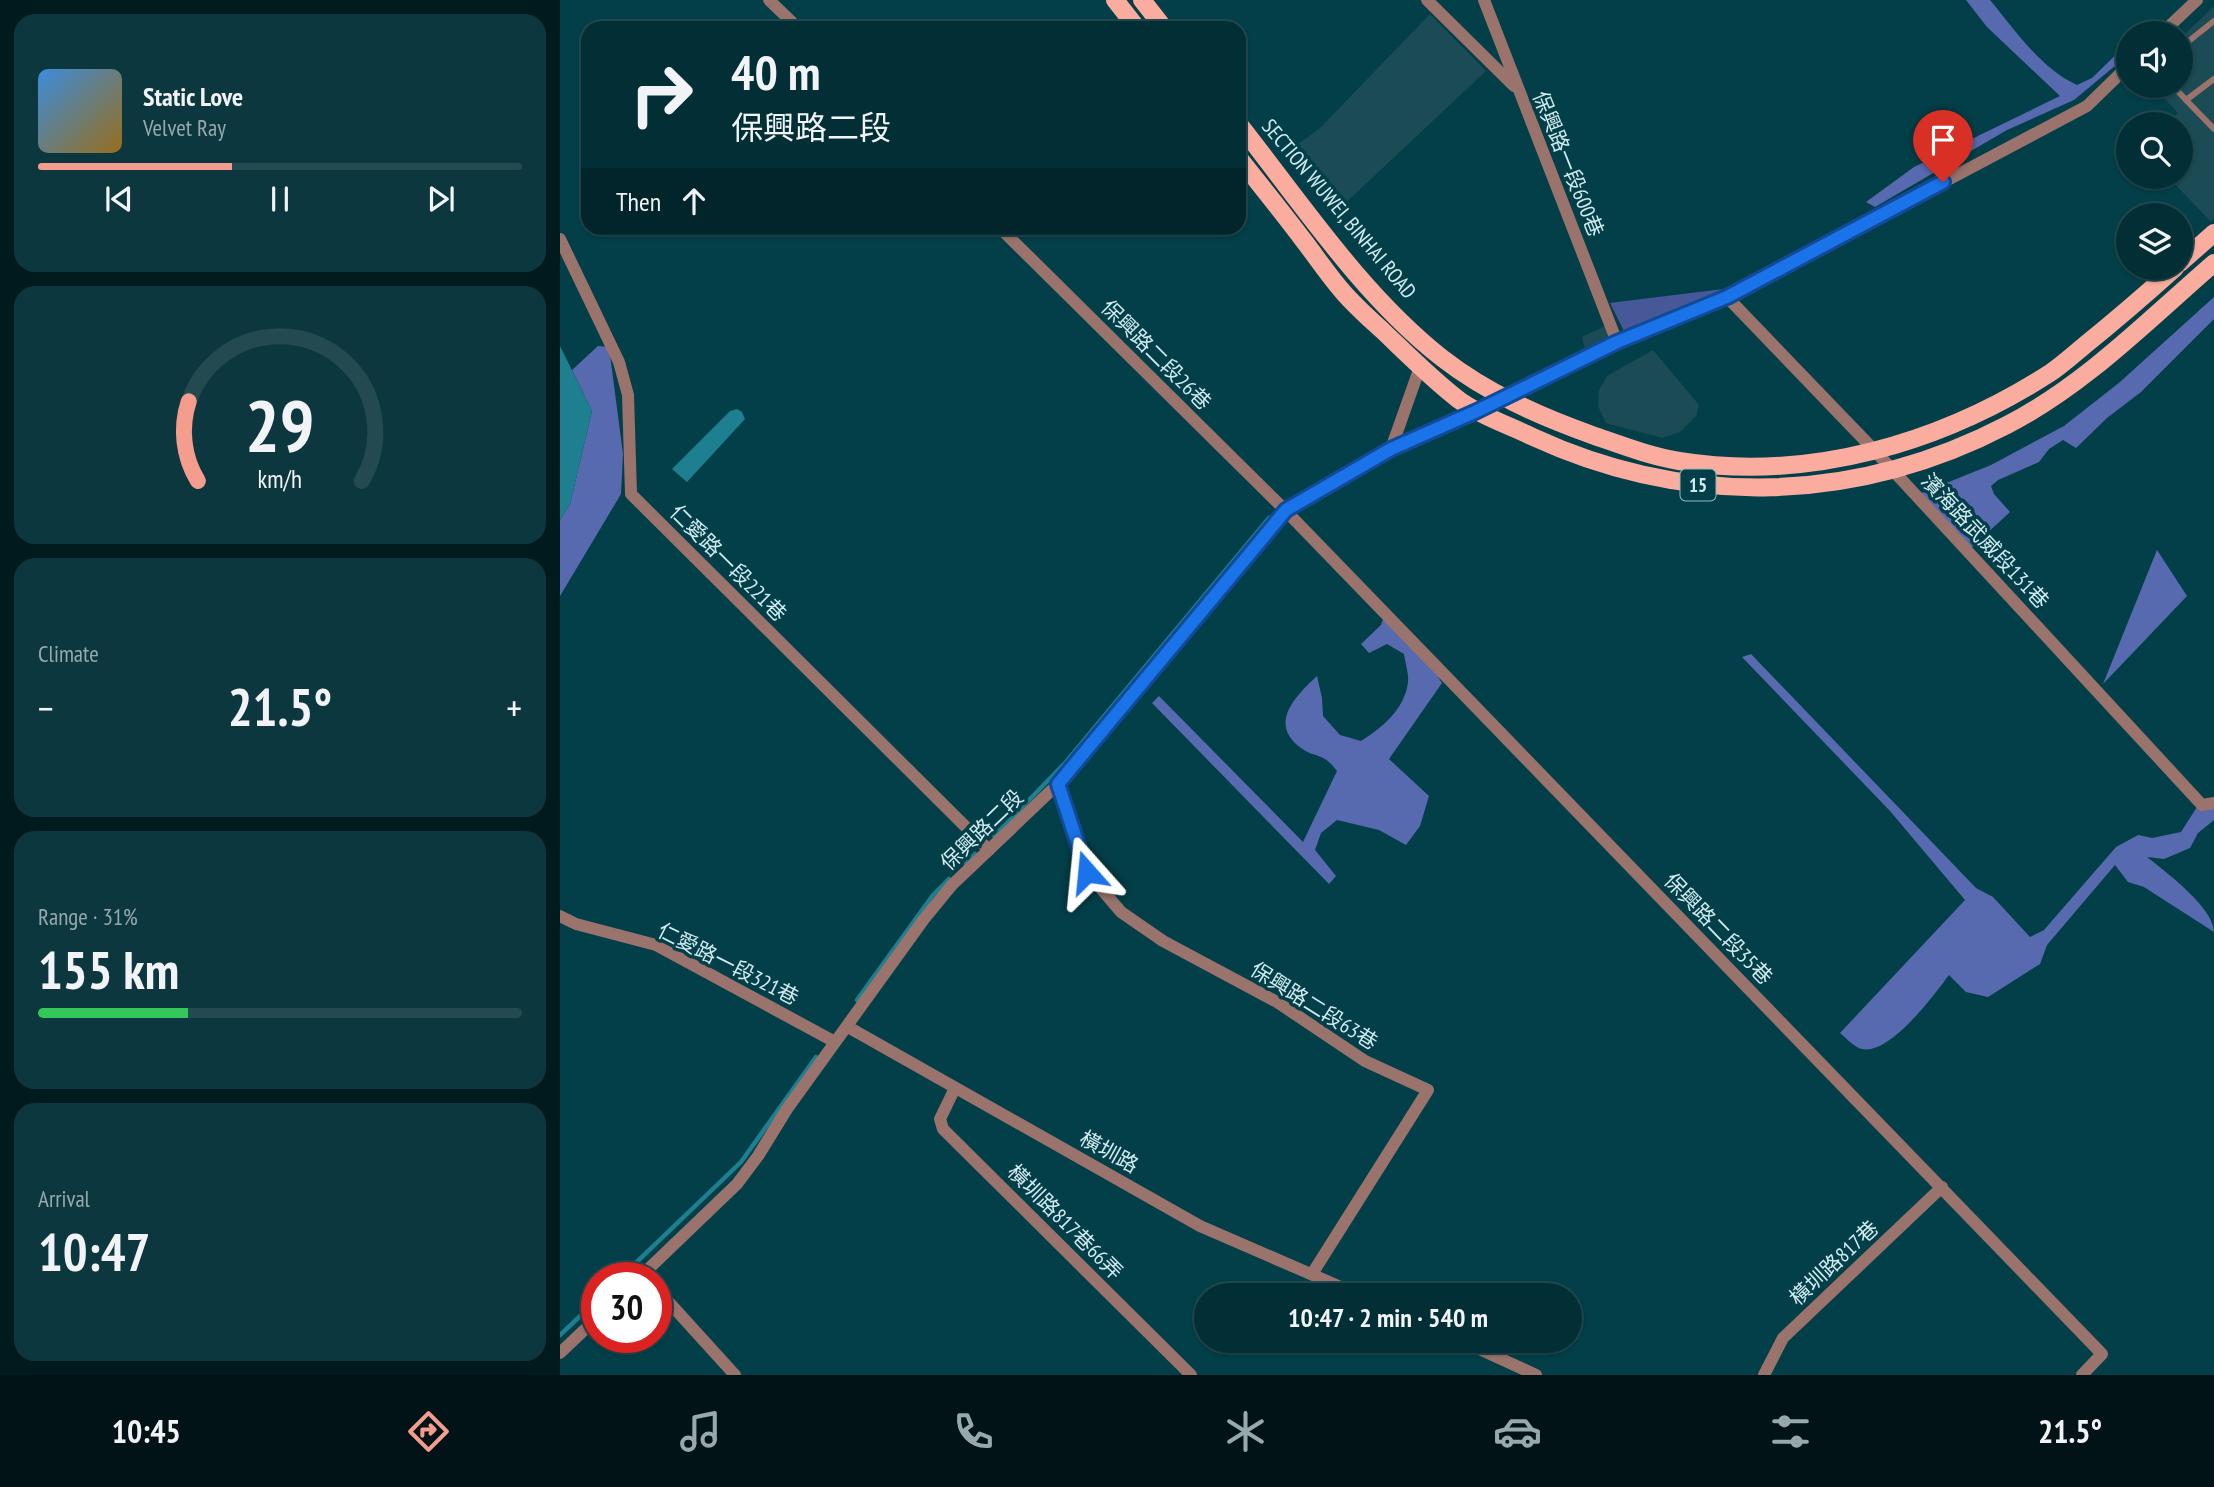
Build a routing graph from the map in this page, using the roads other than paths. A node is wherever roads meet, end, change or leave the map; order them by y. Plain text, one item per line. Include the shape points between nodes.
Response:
1 (769, 0) edge
2 (1115, 0) edge
3 (1142, 0) edge
4 (1427, 0) edge
5 (1484, 0) edge
6 (2197, 0) edge
7 (791, 21) edge
8 (1132, 21) edge
9 (1158, 21) edge
10 (2175, 21) edge
11 (2213, 25) edge
12 (2193, 39) edge
13 (2116, 78) edge
14 (2214, 79) edge
15 (1518, 90) junction
16 (2186, 100) joint
17 (2214, 129) edge
18 (1246, 133) edge
19 (1246, 167) edge
20 (2214, 233) edge
21 (1007, 235) edge
22 (560, 239) edge
23 (2193, 252) edge
24 (2214, 263) edge
25 (2162, 280) edge
26 (1727, 297) junction
27 (1617, 342) junction
28 (1420, 367) junction
29 (1501, 398) junction
30 (1477, 411) junction
31 (1391, 449) junction
32 (1875, 451) junction
33 (1894, 470) junction
34 (1286, 510) junction
35 (1058, 784) junction
36 (2214, 803) edge
37 (989, 849) junction
38 (560, 916) edge
39 (848, 1027) junction
40 (835, 1042) junction
41 (955, 1088) junction
42 (1942, 1187) junction
43 (657, 1262) edge
44 (1312, 1274) junction
45 (1332, 1283) edge
46 (672, 1306) edge
47 (581, 1333) edge
48 (560, 1353) edge
49 (1488, 1353) edge
50 (735, 1375) edge
51 (1191, 1375) edge
52 (1536, 1375) edge
53 (1764, 1375) edge
54 (2082, 1375) edge

1 - 7 street
2 - 8 main road
3 - 9 main road
4 - 15 street
5 - 15 street, 保興路一段600巷
6 - 10 street
11 - 12 lane
13 - 26 street, 保興路二段 via 2087,106
14 - 16 lane
15 - 27 street, 保興路一段600巷
16 - 17 lane
18 - 29 main road, SECTION WUWEI, BINHAI ROAD / 15 via 1394,314 1442,358
19 - 28 main road, SECTION WUWEI, BINHAI ROAD / 15 via 1343,293
20 - 23 main road
21 - 34 street, 保興路二段26巷
22 - 37 street, 仁愛路一段221巷 via 619,362 628,395 631,494
24 - 33 main road, SECTION WUWEI, BINHAI ROAD / 15 via 2079,380 2038,407 1970,442
25 - 32 main road, SECTION WUWEI, BINHAI ROAD / 15 via 2053,371 1941,430
26 - 27 street, 保興路二段
26 - 32 street, 濱海路武威段131巷
27 - 29 street, 保興路二段
28 - 30 main road, SECTION WUWEI, BINHAI ROAD / 15
28 - 31 street
29 - 30 street, 保興路二段
29 - 32 main road, SECTION WUWEI, BINHAI ROAD / 15 via 1567,426 1678,461 1772,465 1825,462
30 - 31 street, 保興路二段
30 - 33 main road, SECTION WUWEI, BINHAI ROAD / 15 via 1560,450 1678,483 1789,487 1862,479
31 - 34 street, 保興路二段
32 - 33 street, 濱海路武威段131巷
33 - 36 street, 濱海路武威段131巷 via 2202,805
34 - 35 street, 保興路二段
34 - 42 street, 保興路二段35巷
35 - 37 street, 保興路二段
35 - 44 street, 保興路二段63巷 via 1087,872 1121,912 1163,941 1278,1002 1365,1061 1428,1090
37 - 39 street, 保興路二段 via 923,919
38 - 40 street, 仁愛路一段321巷 via 656,945
39 - 40 street, 保興路二段
39 - 41 street, 橫圳路
40 - 43 street, 保興路二段 via 737,1184
41 - 44 street, 橫圳路 via 1200,1226
41 - 51 street, 橫圳路817巷66弄 via 940,1119 943,1129
42 - 53 street, 橫圳路817巷 via 1783,1338
42 - 54 street, 保興路二段35巷 via 2102,1354
44 - 45 street, 橫圳路
46 - 50 street
47 - 48 street
49 - 52 street

